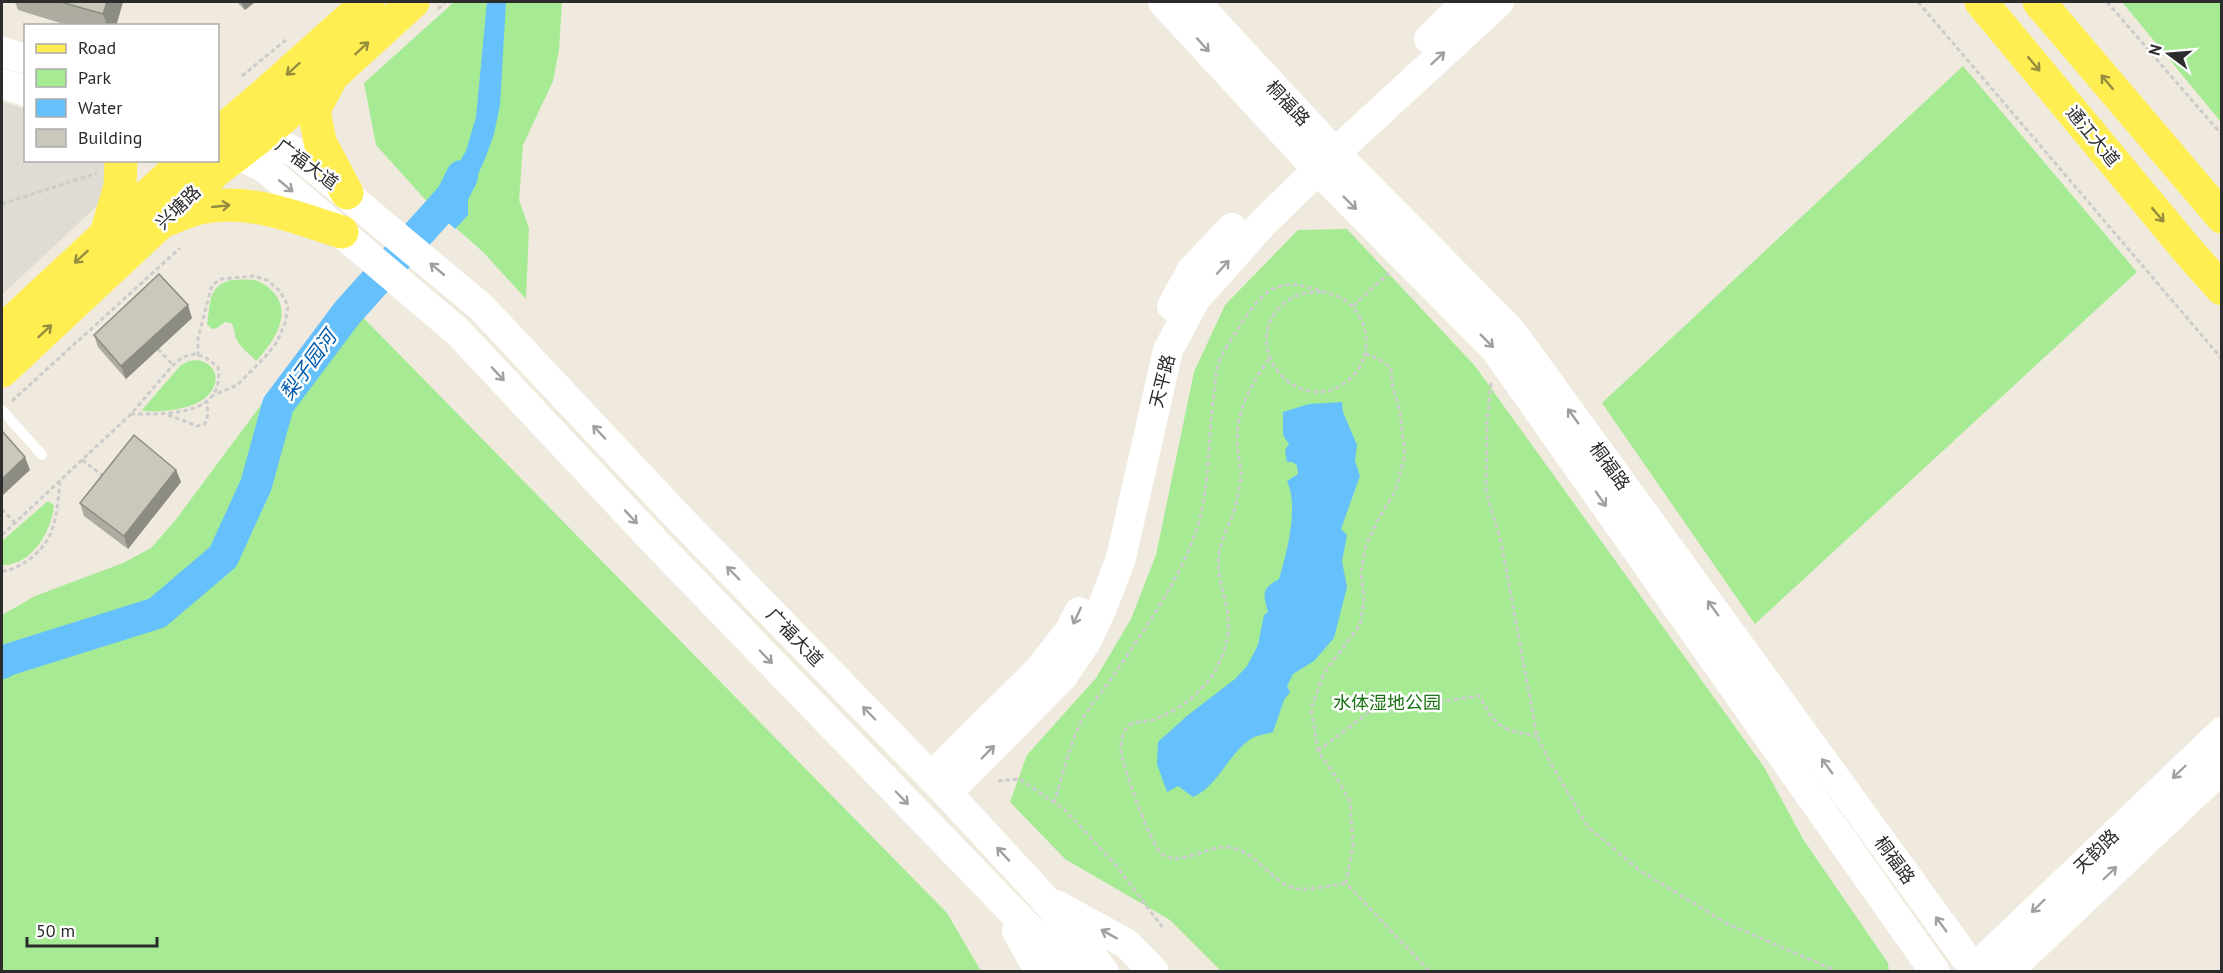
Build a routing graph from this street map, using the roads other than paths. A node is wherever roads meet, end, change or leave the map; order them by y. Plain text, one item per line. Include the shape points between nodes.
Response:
1 (368, 2) edge
2 (413, 2) edge
3 (1163, 2) edge
4 (1195, 2) edge
5 (1467, 2) edge
6 (1499, 2) edge
7 (2039, 2) edge
8 (1985, 7) edge
9 (2, 52) edge
10 (24, 58) edge
11 (334, 74) junction
12 (2, 84) edge
13 (24, 90) edge
14 (2145, 127) junction
15 (231, 134) edge
16 (1321, 156) junction
17 (121, 162) edge
18 (184, 162) edge
19 (347, 193) junction
20 (2222, 197) edge
21 (2222, 217) edge
22 (106, 234) junction
23 (172, 234) junction
24 (353, 242) junction
25 (2189, 252) junction
26 (2222, 289) edge
27 (2222, 302) edge
28 (2, 331) edge
29 (2, 371) edge
30 (2, 410) edge
31 (42, 455) dead end
32 (2222, 732) edge
33 (2222, 768) edge
34 (939, 785) junction
35 (1043, 897) junction
36 (1002, 902) junction
37 (1973, 970) edge
38 (1040, 972) edge
39 (1071, 972) edge
40 (1104, 972) edge
41 (1154, 972) edge
42 (1935, 972) edge
43 (2007, 972) edge

1 -> 15 main road, 兴塘路
11 -> 2 main road, 兴塘路
3 -> 16 street, 桐福路
4 - 16 street, 桐福路
5 - 16 street, 天平路
16 -> 6 street, 天平路
14 -> 7 main road
8 -> 25 main road, 通江大道
9 - 10 street
11 - 15 main road, 兴塘路
11 - 19 main road via 314,110 320,142
12 - 13 street
14 - 20 street
14 - 21 main road
15 - 19 street, 广福大道 via 298,154
15 - 23 main road, 兴塘路 via 217,170
15 -> 24 street, 广福大道
16 - 34 street, 天平路 via 1251,209 1192,270 1165,318 1147,366 1107,540 1071,629
37 -> 16 street, 桐福路 via 1511,331
16 -> 42 street, 桐福路 via 1496,350
17 - 22 main road via 120,186
18 - 22 main road, 兴塘路
34 -> 19 street, 广福大道 via 680,519 482,307
22 -> 28 main road, 兴塘路
23 -> 24 main road via 200,208 236,204 269,210
29 -> 23 main road, 兴塘路
24 -> 36 street, 广福大道 via 458,332
25 - 26 main road, 通江大道
25 - 27 street, 通江大道
30 - 31 lane
32 -> 37 street, 天韵路
43 -> 33 street, 天韵路
35 -> 34 street, 广福大道
35 - 40 street, 广福大道
41 -> 35 street via 1127,944
36 - 38 street
36 - 39 street, 广福大道

